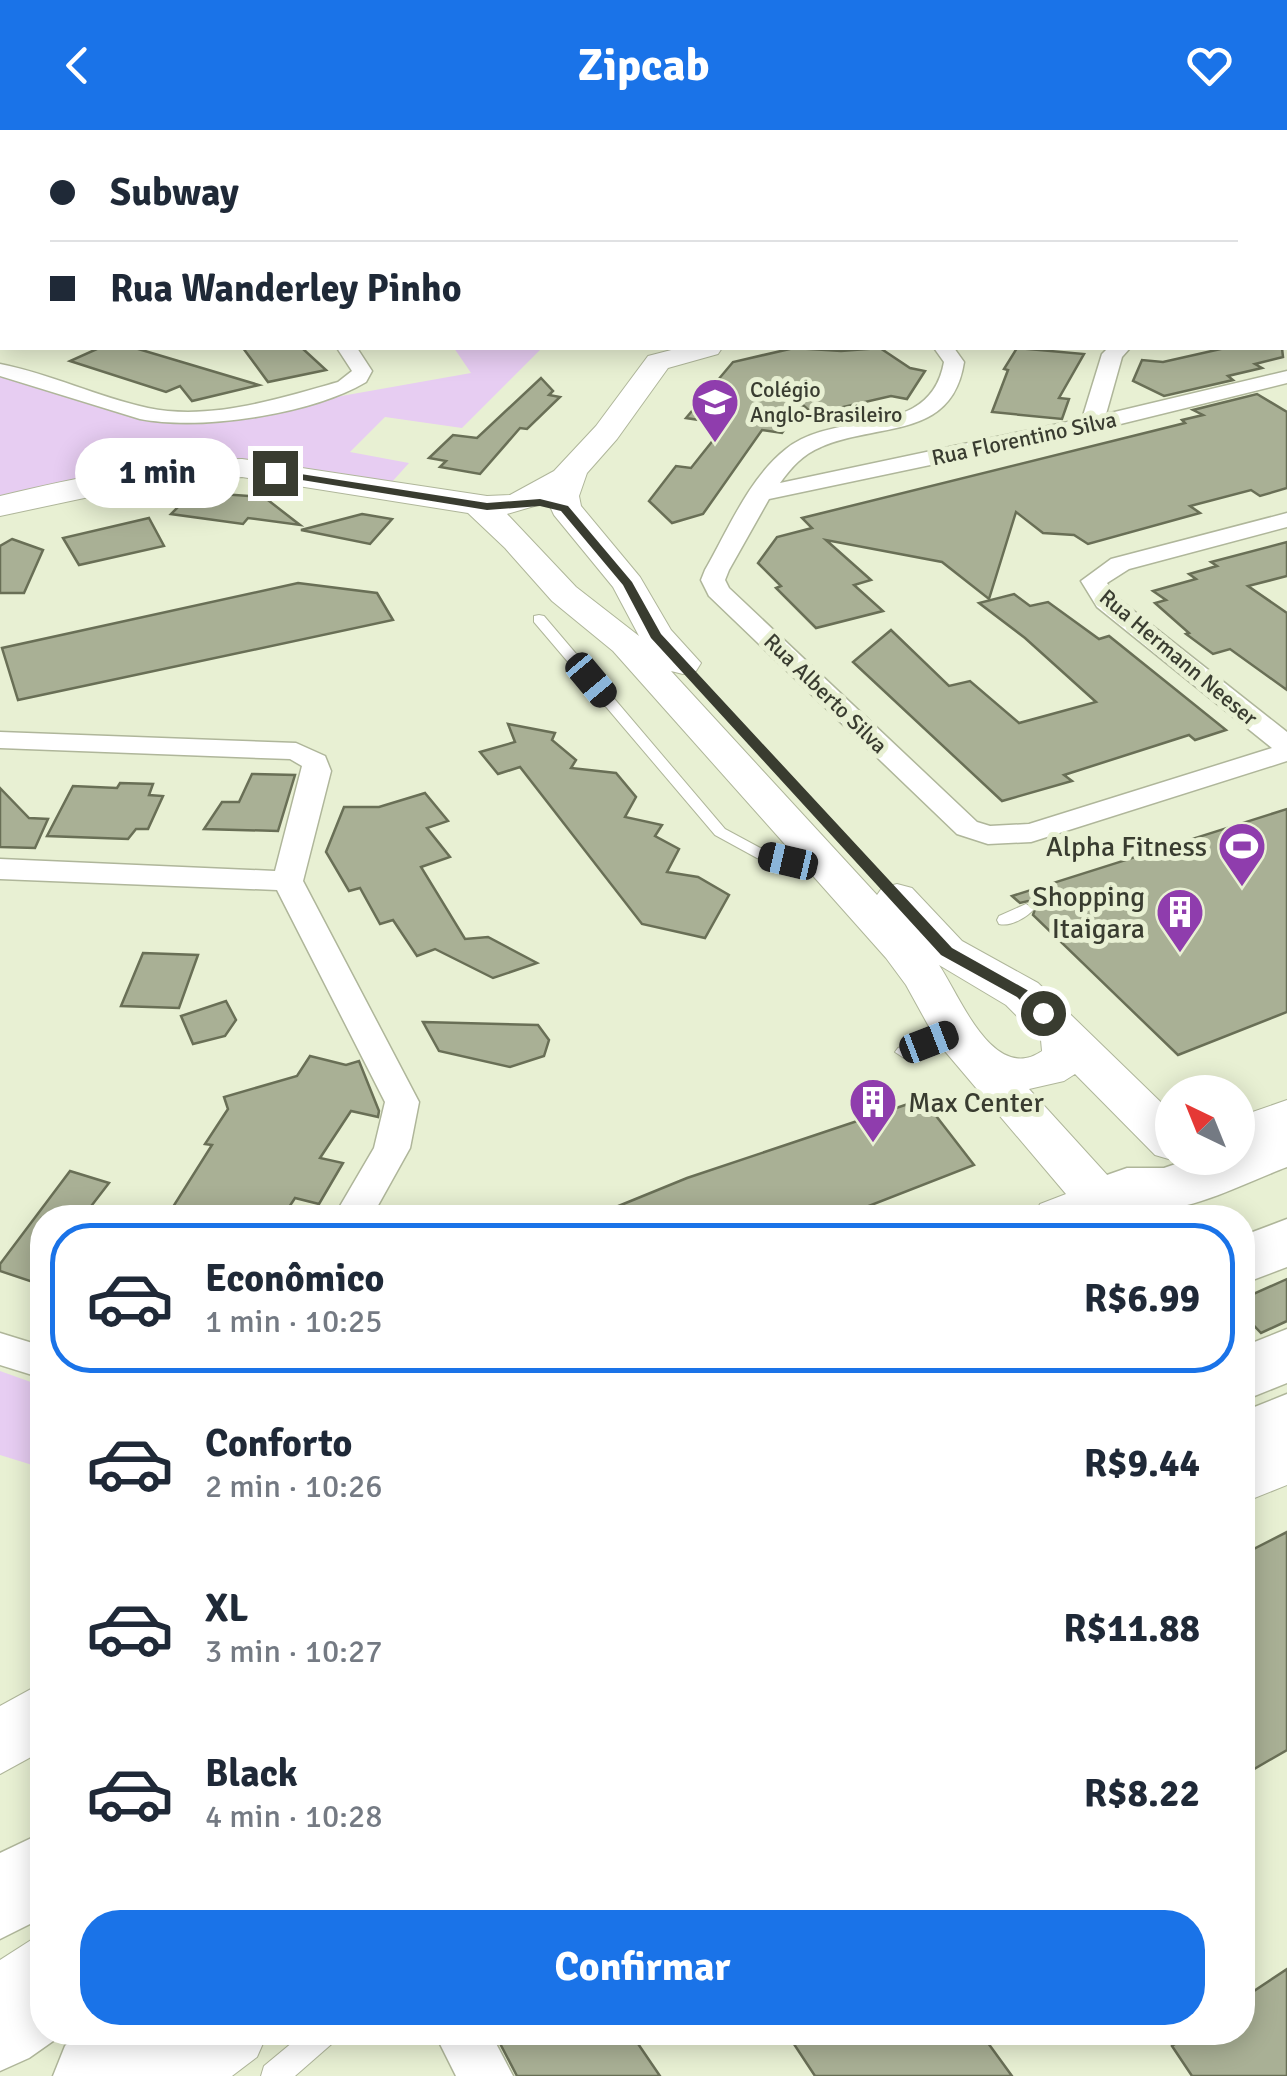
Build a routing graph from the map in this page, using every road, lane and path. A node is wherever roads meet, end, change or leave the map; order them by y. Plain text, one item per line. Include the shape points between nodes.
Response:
1 (347, 350) edge
2 (693, 350) edge
3 (945, 350) edge
4 (1117, 350) edge
5 (655, 355) edge
6 (0, 370) edge
7 (1287, 377) edge
8 (1092, 424) junction
9 (573, 469) junction
10 (761, 494) junction
11 (0, 506) edge
12 (564, 508) junction
13 (500, 511) junction
14 (1287, 520) edge
15 (639, 602) junction
16 (592, 614) junction
17 (539, 619) dead end
18 (0, 740) edge
19 (1287, 749) edge
20 (826, 864) junction
21 (0, 869) edge
22 (288, 881) junction
23 (1026, 910) dead end
24 (1005, 920) dead end
25 (1064, 1032) junction
26 (966, 1047) junction
27 (904, 1052) dead end
28 (1287, 1117) edge
29 (1155, 1125) edge
30 (1255, 1129) edge
31 (1287, 1145) edge
32 (1155, 1172) edge
33 (1095, 1202) edge
34 (359, 1205) edge
35 (1287, 1242) edge
36 (1255, 1256) edge
37 (1287, 1263) edge
38 (1255, 1277) edge
39 (0, 1348) edge
40 (1287, 1355) edge
41 (30, 1358) edge
42 (1255, 1369) edge
43 (1287, 1422) edge
44 (1255, 1438) edge
45 (1287, 1460) edge
46 (1255, 1473) edge
47 (30, 1722) edge
48 (0, 1743) edge
49 (30, 1879) edge
50 (0, 1898) edge
51 (30, 1955) edge
52 (0, 1976) edge
53 (30, 2008) edge
54 (0, 2029) edge
55 (124, 2045) edge
56 (214, 2045) edge
57 (311, 2045) edge
58 (468, 2045) edge
59 (95, 2076) edge
60 (170, 2076) edge
61 (274, 2076) edge
62 (486, 2076) edge

1 - 6 street via 362,371 345,386 197,417 142,413
2 - 5 street
3 - 10 street, Rua Alberto Silva via 954,362 949,389 931,408 804,447
4 - 8 street
5 - 9 street
7 - 8 street, Rua Florentino Silva
8 - 10 street, Rua Florentino Silva
9 - 12 street
9 - 13 street
10 - 19 street, Rua Alberto Silva via 712,580 718,591 967,828 988,835 1030,833
11 - 13 street via 153,473 242,468
12 - 13 street via 540,503
12 - 15 street
13 - 16 street via 552,583
14 - 19 street, Rua Hermann Neeser via 1120,564 1093,581 1106,602
15 - 16 street via 618,616
15 - 25 street via 656,635 947,951 1022,994
16 - 20 street via 626,643
17 - 20 lane via 720,832 762,855
18 - 22 street via 308,755 317,771
20 - 26 street via 925,978
21 - 22 street
22 - 34 street via 402,1102 390,1155
23 - 24 lane
25 - 26 street via 1066,1054 1054,1066 1017,1073
25 - 29 street
26 - 27 lane
26 - 33 street
28 - 30 street
31 - 33 main road via 1167,1190
32 - 33 street
35 - 36 main road
37 - 38 lane
39 - 41 street
40 - 42 main road
43 - 44 main road
45 - 46 street
47 - 48 street
49 - 50 main road
51 - 52 lane
53 - 54 main road
55 - 59 main road
56 - 60 street
57 - 61 lane
58 - 62 street

